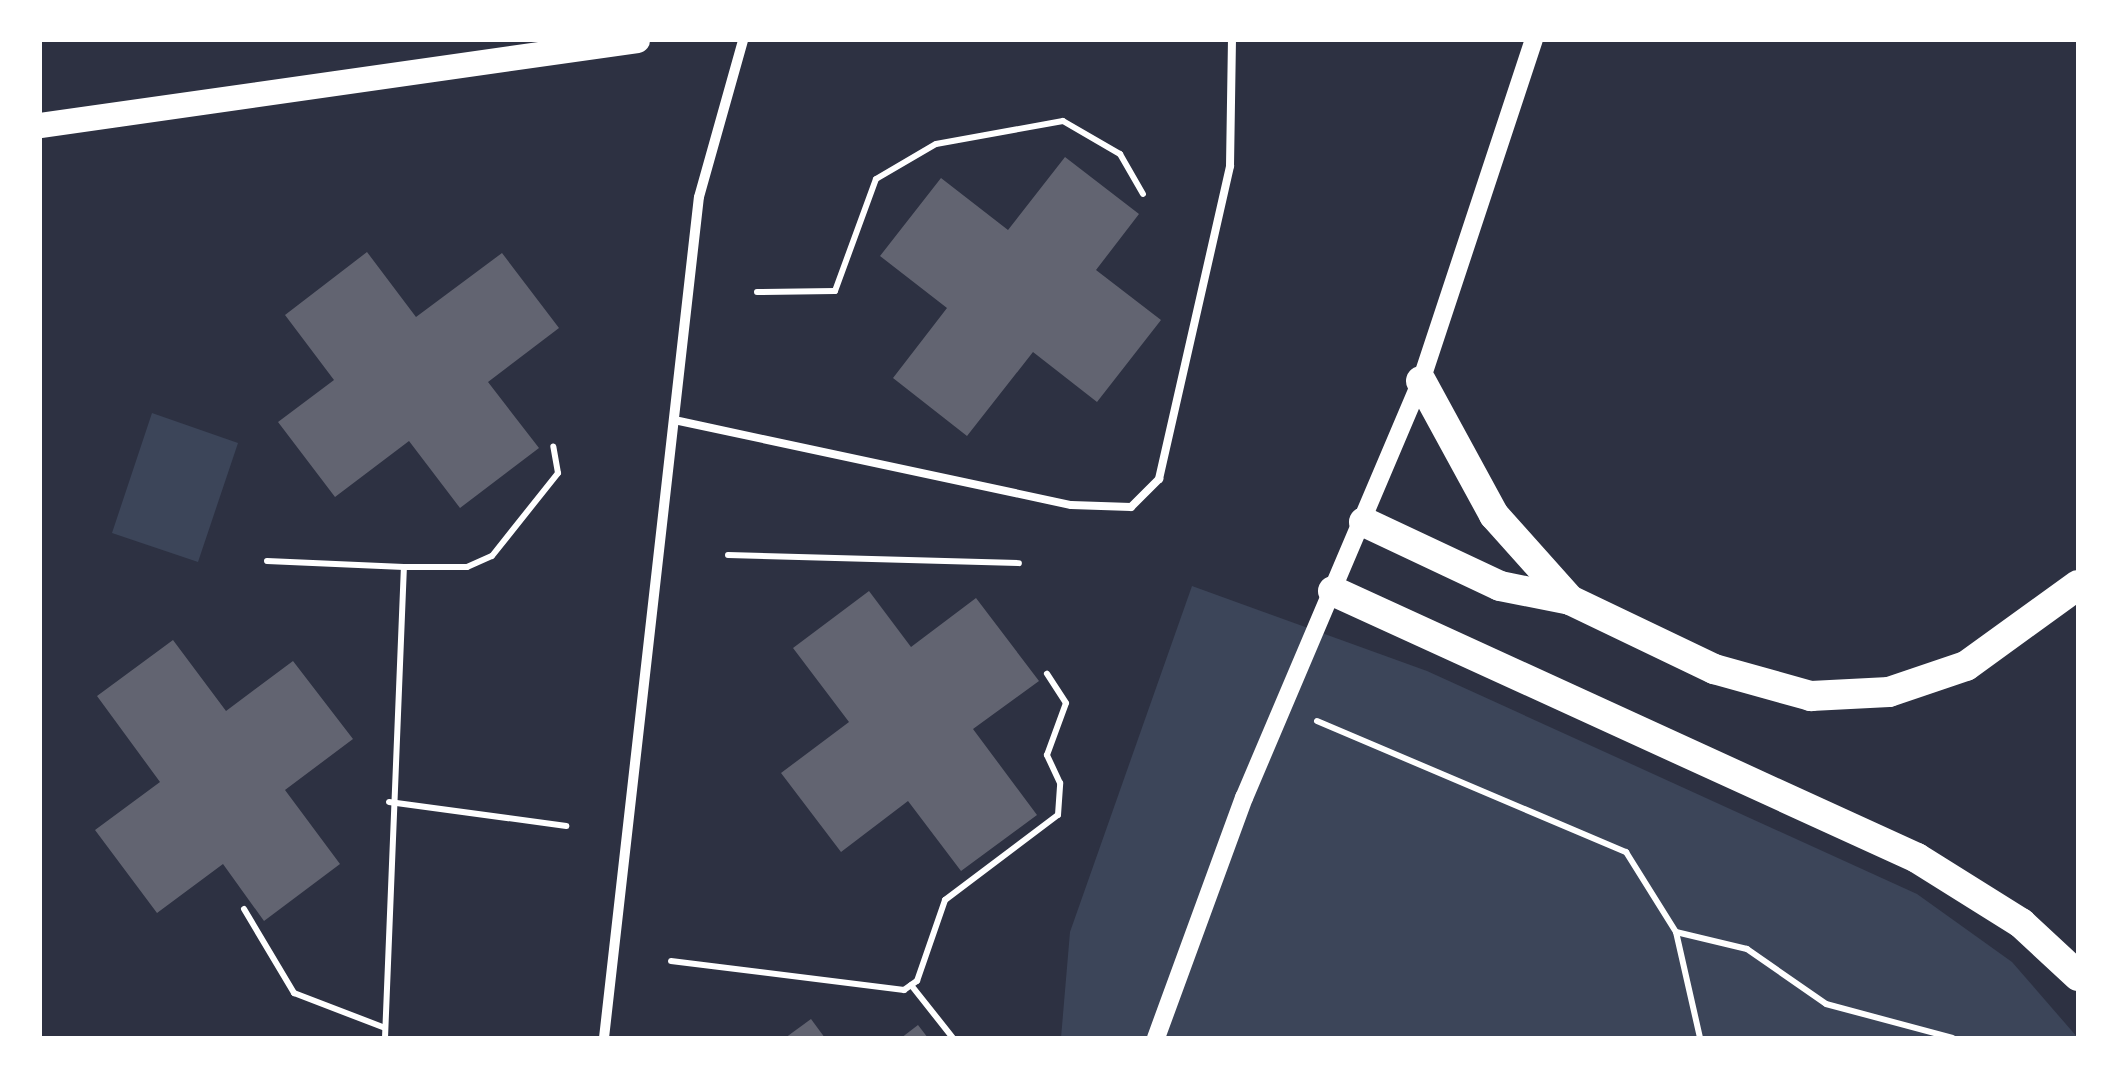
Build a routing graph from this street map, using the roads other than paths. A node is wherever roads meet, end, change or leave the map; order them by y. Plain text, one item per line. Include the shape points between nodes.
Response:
1 (636, 40) edge
2 (743, 40) edge
3 (1232, 40) edge
4 (1534, 40) edge
5 (40, 125) edge
6 (1421, 382) junction
7 (678, 422) junction
8 (1364, 522) junction
9 (2078, 585) edge
10 (1334, 591) junction
11 (1570, 600) junction
12 (2078, 976) edge
13 (604, 1038) edge
14 (1156, 1038) edge

1 - 5 main road
2 - 7 street via 699,196
3 - 7 lane via 1226,184 1158,478 1131,506 1071,505
4 - 6 street
6 - 8 street
6 - 11 highway via 1494,514
7 - 13 street
8 - 10 street
8 - 11 highway via 1500,586
9 - 11 highway via 1966,666 1854,695 1763,686
10 - 12 highway via 1917,858 2021,923
10 - 14 street

